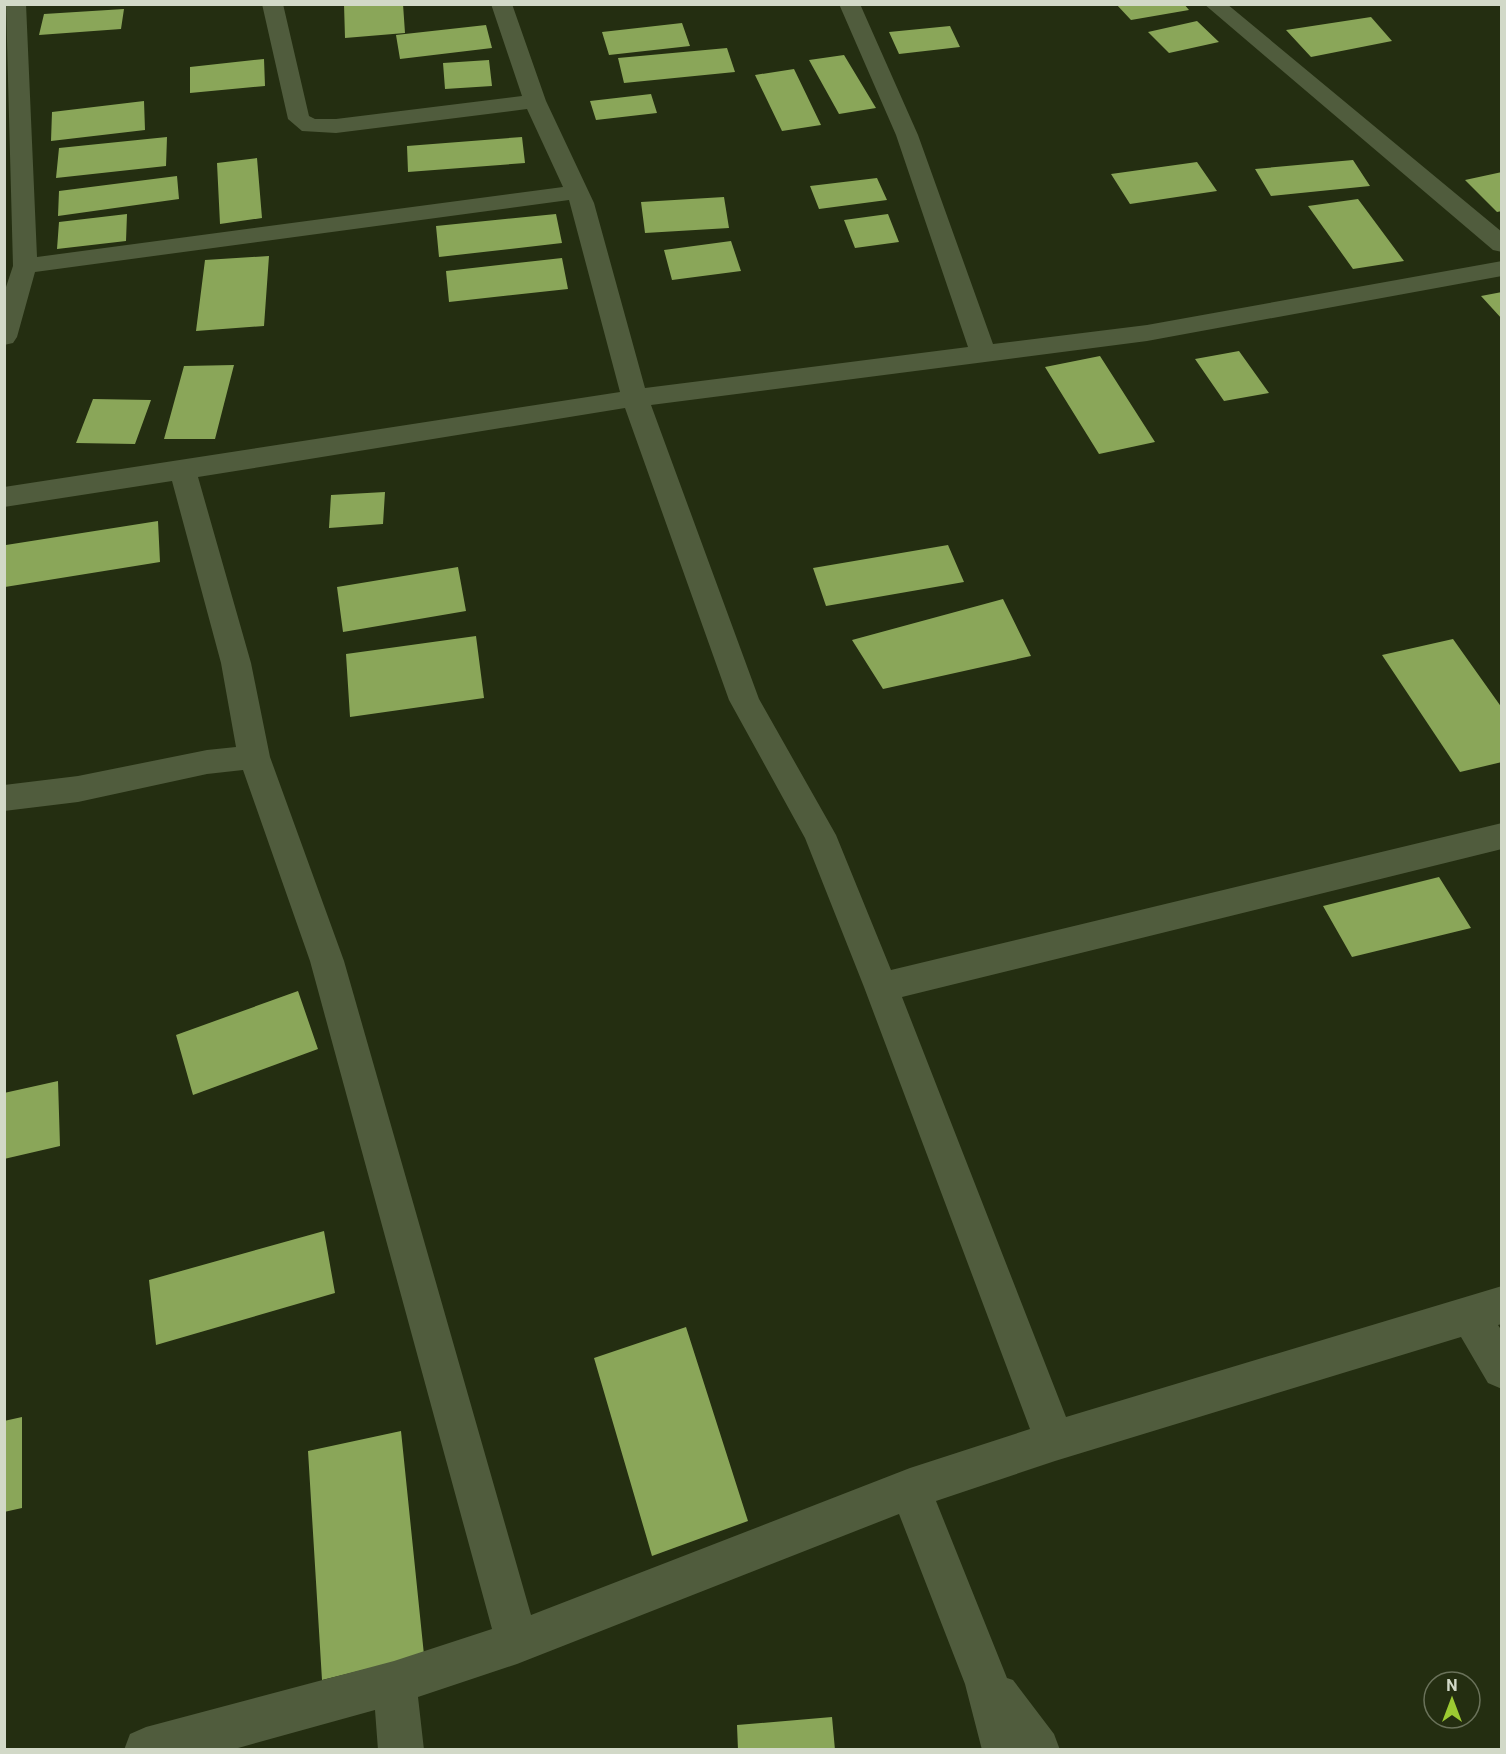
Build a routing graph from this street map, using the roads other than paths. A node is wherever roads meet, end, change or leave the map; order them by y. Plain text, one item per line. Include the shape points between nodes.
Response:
1 (16, 4) edge
2 (272, 4) edge
3 (501, 4) edge
4 (849, 4) edge
5 (1214, 4) edge
6 (535, 101) junction
7 (577, 192) junction
8 (1502, 245) edge
9 (25, 266) junction
10 (1502, 268) edge
11 (4, 337) edge
12 (982, 354) junction
13 (635, 398) junction
14 (182, 468) junction
15 (4, 496) edge
16 (254, 757) junction
17 (4, 798) edge
18 (1502, 836) edge
19 (881, 987) junction
20 (1486, 1310) edge
21 (1502, 1369) edge
22 (1055, 1441) junction
23 (910, 1490) junction
24 (517, 1642) junction
25 (394, 1683) junction
26 (987, 1684) junction
27 (146, 1749) edge
28 (401, 1749) edge
29 (1005, 1749) edge
30 (1038, 1749) edge

1 - 9 street
2 - 6 street via 299,118 310,126
3 - 6 street
4 - 12 street via 907,135
5 - 8 street
6 - 7 street
7 - 9 street
7 - 13 street
9 - 11 street
10 - 12 street via 1147,333
12 - 13 street
13 - 14 street
13 - 19 street via 744,700 820,835
14 - 15 street
14 - 16 street via 236,663
16 - 17 street via 207,762 78,789
16 - 24 street via 327,961
18 - 19 street
19 - 22 street
20 - 21 street
20 - 22 street
22 - 23 street
23 - 24 street
23 - 26 street
24 - 25 street
25 - 27 street
25 - 28 street
26 - 29 street
26 - 30 street

